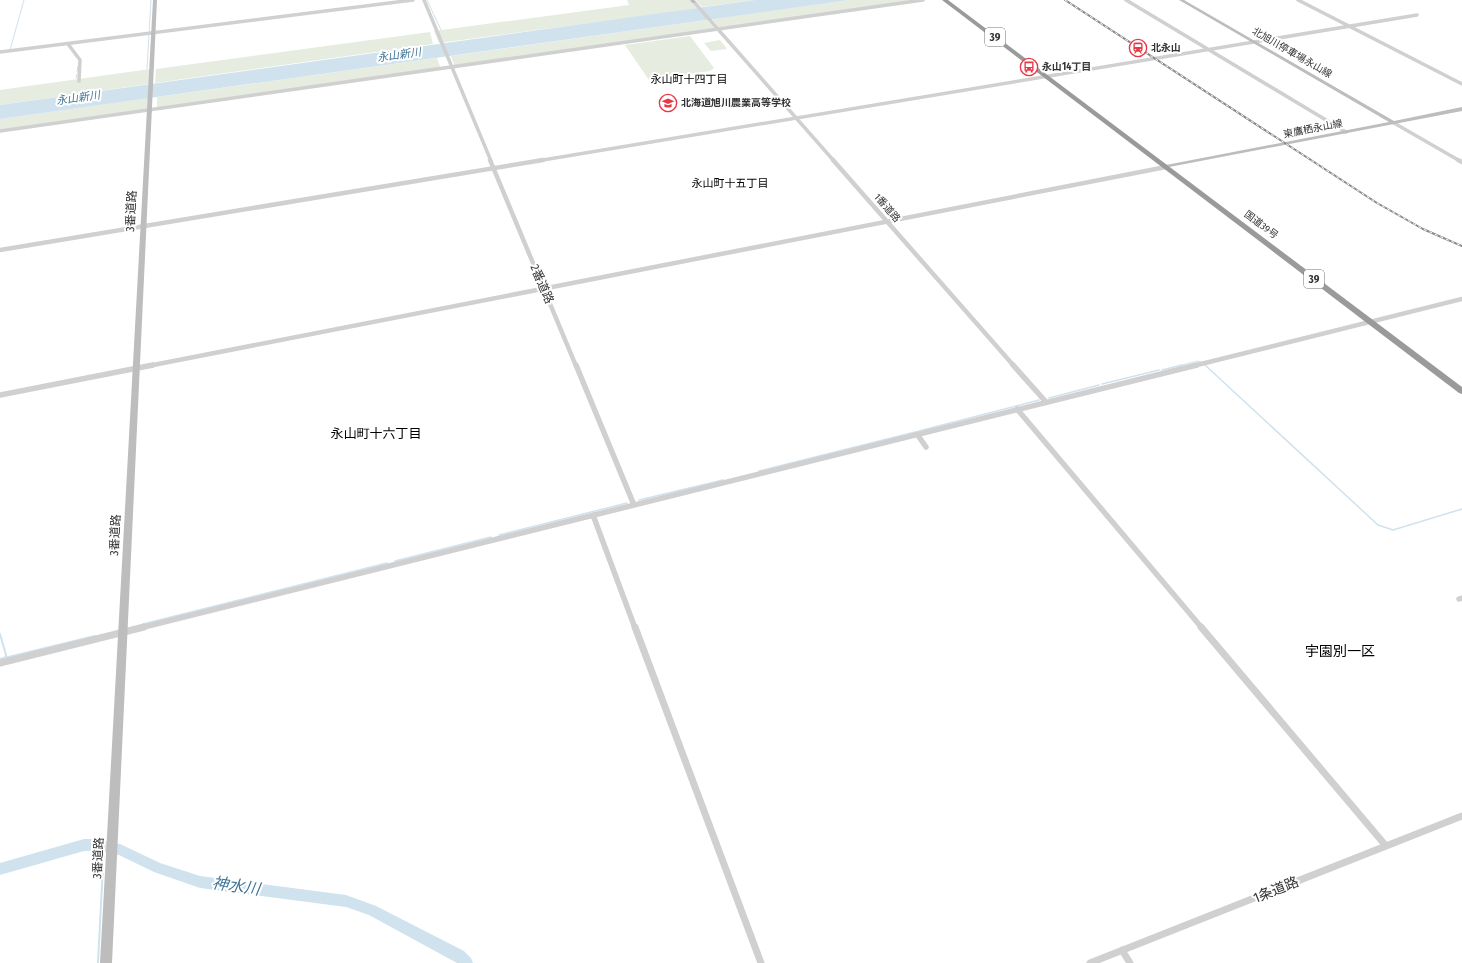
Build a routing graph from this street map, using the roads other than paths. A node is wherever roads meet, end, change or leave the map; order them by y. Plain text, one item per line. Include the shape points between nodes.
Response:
1 (155, 0) edge
2 (413, 0) edge
3 (424, 0) edge
4 (923, 0) edge
5 (946, 0) edge
6 (1126, 0) edge
7 (1181, 0) edge
8 (1298, 0) edge
9 (693, 1) edge
10 (1417, 14) dead end
11 (1349, 26) junction
12 (718, 30) junction
13 (150, 33) junction
14 (1254, 42) junction
15 (68, 44) junction
16 (1208, 49) junction
17 (0, 52) edge
18 (451, 65) junction
19 (1047, 76) junction
20 (79, 81) dead end
21 (1462, 84) edge
22 (150, 109) junction
23 (1462, 109) edge
24 (796, 118) junction
25 (1394, 122) junction
26 (0, 131) edge
27 (1346, 132) junction
28 (1462, 162) edge
29 (1166, 167) junction
30 (494, 168) junction
31 (887, 222) junction
32 (143, 226) junction
33 (0, 250) edge
34 (544, 289) junction
35 (1462, 299) edge
36 (1371, 322) junction
37 (137, 368) junction
38 (1462, 391) edge
39 (0, 395) edge
40 (1046, 402) junction
41 (1017, 409) junction
42 (917, 434) junction
43 (926, 447) dead end
44 (634, 505) junction
45 (593, 515) junction
46 (122, 632) junction
47 (0, 663) edge
48 (1462, 816) edge
49 (1386, 846) junction
50 (1122, 950) junction
51 (106, 963) edge
52 (761, 963) edge
53 (1090, 963) edge
54 (1130, 963) edge

1 - 13 street
2 - 13 street
3 - 18 street, 2番道路
4 - 12 street
5 - 19 highway, 39
6 - 16 street
7 - 14 street, 北旭川停車場永山線
8 - 11 street
9 - 12 street, 1番道路
10 - 11 street
11 - 14 street
11 - 21 street
12 - 18 street
12 - 24 street, 1番道路
13 - 15 street
13 - 22 street, 3番道路
14 - 16 street
14 - 25 street, 北旭川停車場永山線
15 - 17 street
15 - 20 street via 80,60
16 - 19 street
16 - 27 street
18 - 22 street
18 - 30 street, 2番道路
19 - 24 street
19 - 29 highway, 国道39号 / 39
22 - 26 street
22 - 32 street, 3番道路
23 - 25 street, 東鷹栖永山線
24 - 30 street
24 - 31 street, 1番道路
25 - 27 street, 東鷹栖永山線
25 - 28 street
27 - 29 street, 東鷹栖永山線
29 - 31 street
29 - 36 highway, 国道39号 / 39
30 - 32 street
30 - 34 street, 2番道路
31 - 34 street
31 - 40 street, 1番道路
32 - 33 street
32 - 37 street, 3番道路
34 - 37 street
34 - 44 street, 2番道路
35 - 36 street
36 - 38 highway, 国道39号 / 39
36 - 40 street
37 - 39 street
37 - 46 street, 3番道路
40 - 41 street
41 - 42 street
41 - 49 street
42 - 43 street
42 - 44 street
44 - 45 street
45 - 46 street
45 - 52 street
46 - 47 street
46 - 51 street, 3番道路
48 - 49 street, 1条道路
49 - 50 street, 1条道路
50 - 53 street, 1条道路
50 - 54 street

